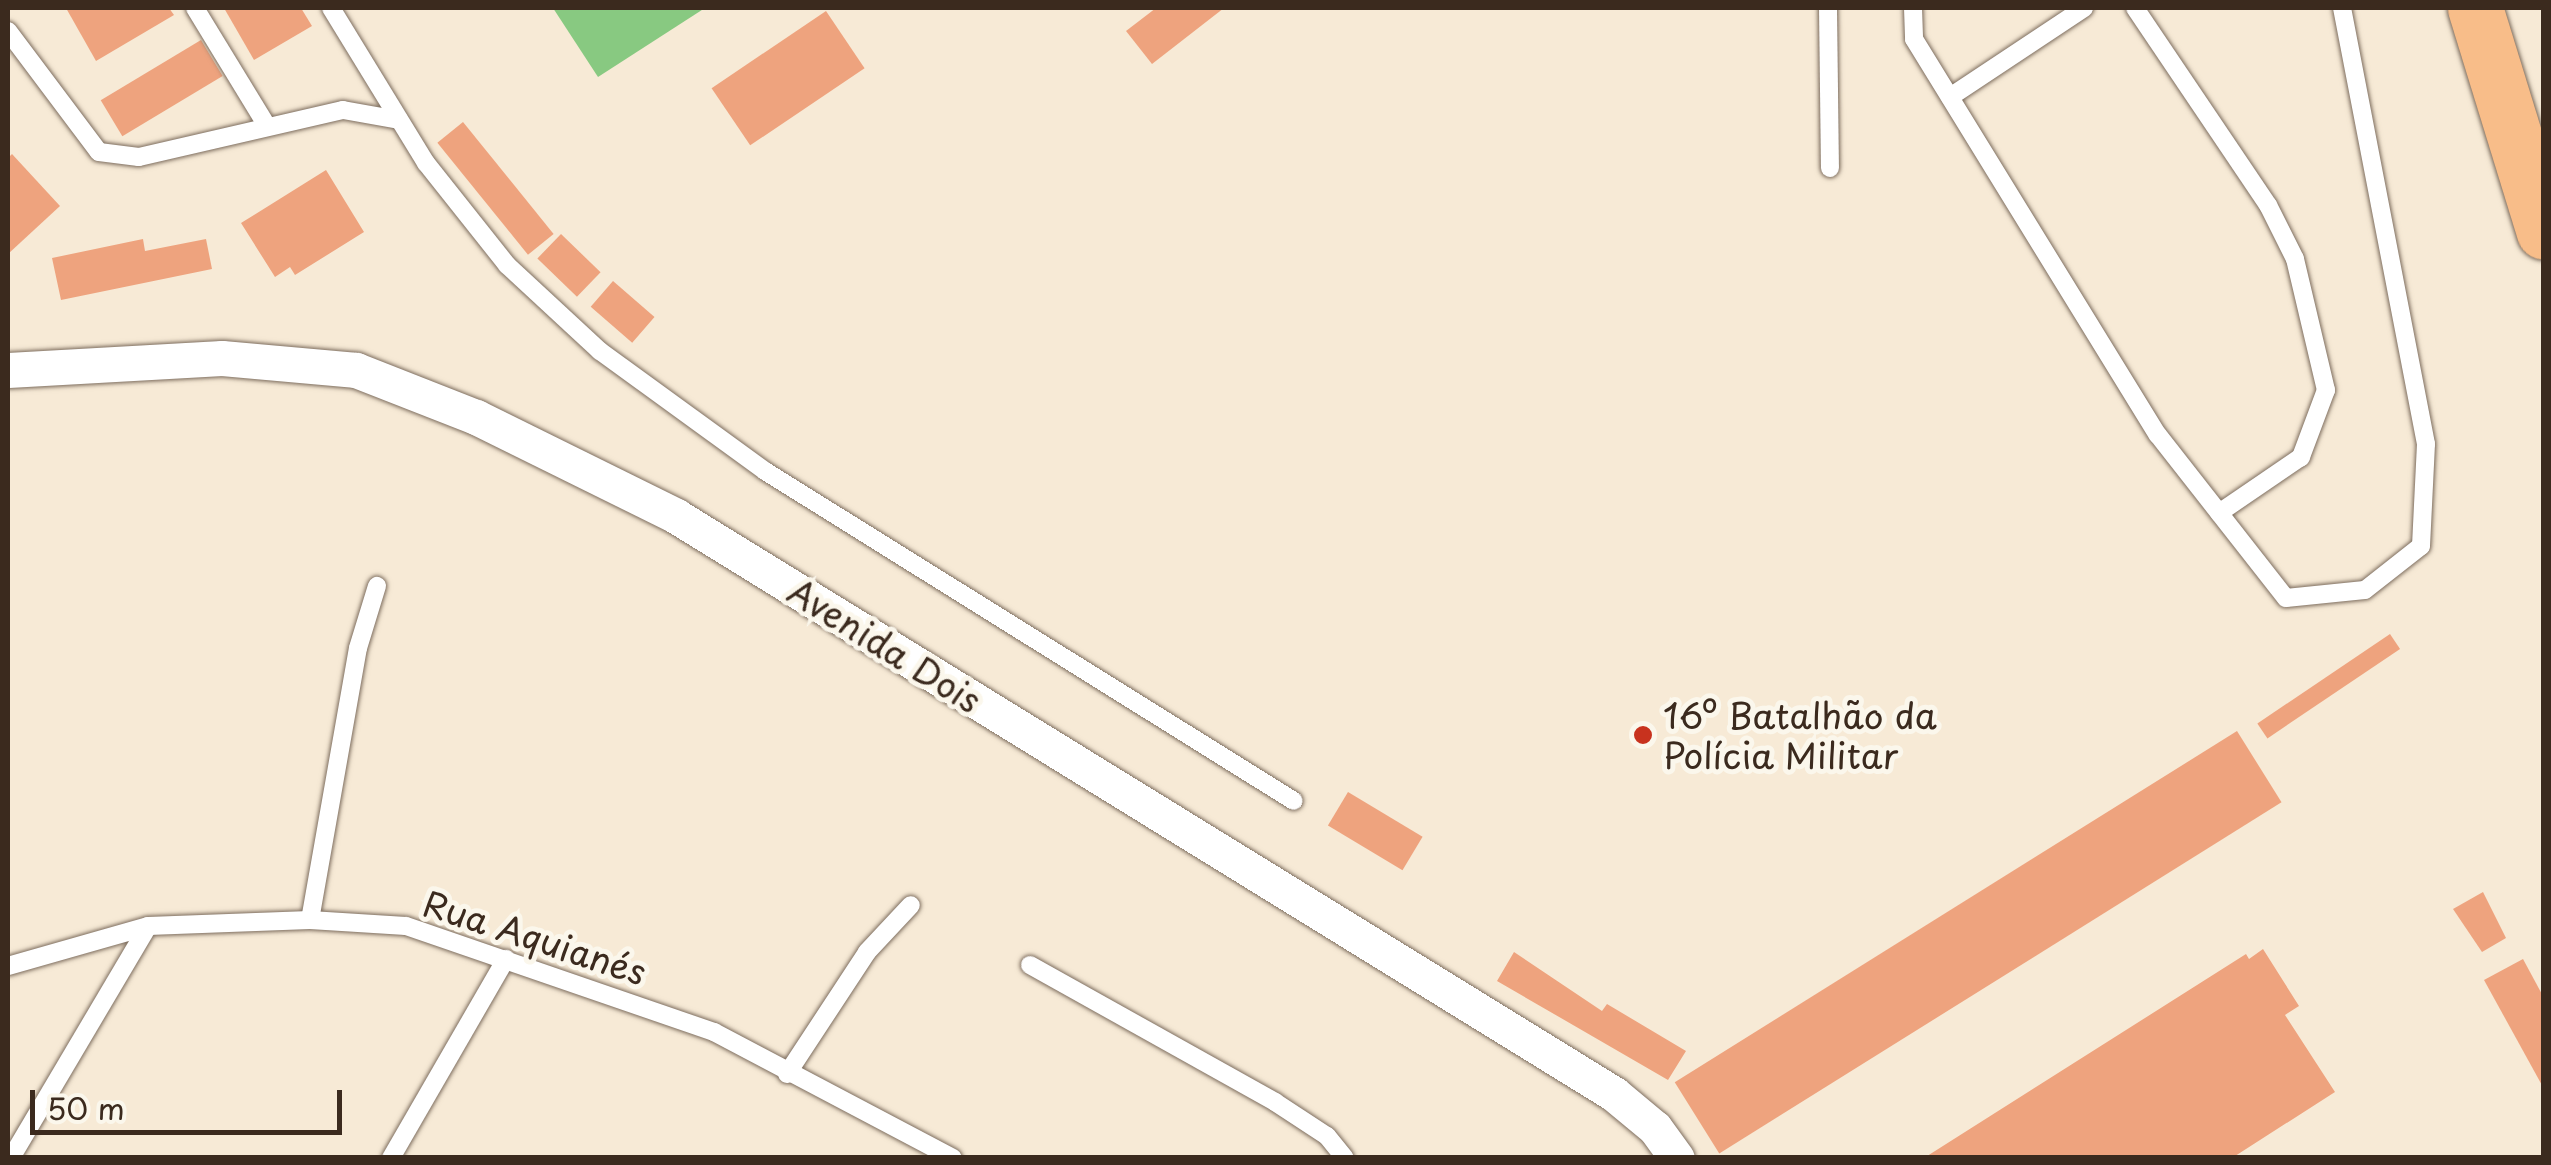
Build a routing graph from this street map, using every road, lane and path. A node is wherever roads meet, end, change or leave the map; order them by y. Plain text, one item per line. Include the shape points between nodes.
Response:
1 (196, 8) edge
2 (331, 8) edge
3 (1828, 8) edge
4 (1913, 8) edge
5 (2084, 8) edge
6 (2134, 8) edge
7 (2342, 8) edge
8 (2475, 8) edge
9 (8, 31) edge
10 (1950, 98) junction
11 (399, 120) junction
12 (267, 126) junction
13 (1830, 168) dead end
14 (2544, 232) edge
15 (8, 370) edge
16 (2219, 513) junction
17 (377, 586) dead end
18 (1294, 801) dead end
19 (910, 905) dead end
20 (310, 920) junction
21 (148, 926) junction
22 (506, 959) junction
23 (8, 966) edge
24 (1030, 966) dead end
25 (787, 1074) junction
26 (12, 1158) edge
27 (391, 1158) edge
28 (953, 1158) edge
29 (1345, 1158) edge
30 (1677, 1158) edge

1 - 12 lane
2 - 11 lane
3 - 13 lane
4 - 10 lane via 1914,39
5 - 10 lane
6 - 16 lane via 2275,218 2295,259 2326,390 2300,457
7 - 16 lane via 2426,444 2421,546 2365,590 2286,598
8 - 14 highway
9 - 12 lane via 99,152 139,157
10 - 16 lane via 2158,435
11 - 12 lane via 342,110
11 - 18 lane via 507,264 600,351 765,471
15 - 30 street, Avenida Dois via 222,358 356,370 476,417 676,516 1614,1094 1655,1128
17 - 20 lane via 358,648
19 - 25 lane via 867,952
20 - 21 lane, Rua Aquianés
20 - 22 lane, Rua Aquianés via 406,926
21 - 23 lane, Rua Aquianés
21 - 26 lane
22 - 25 lane, Rua Aquianés via 714,1032
22 - 27 lane
24 - 29 lane via 1275,1102 1327,1136
25 - 28 lane, Rua Aquianés via 836,1093

